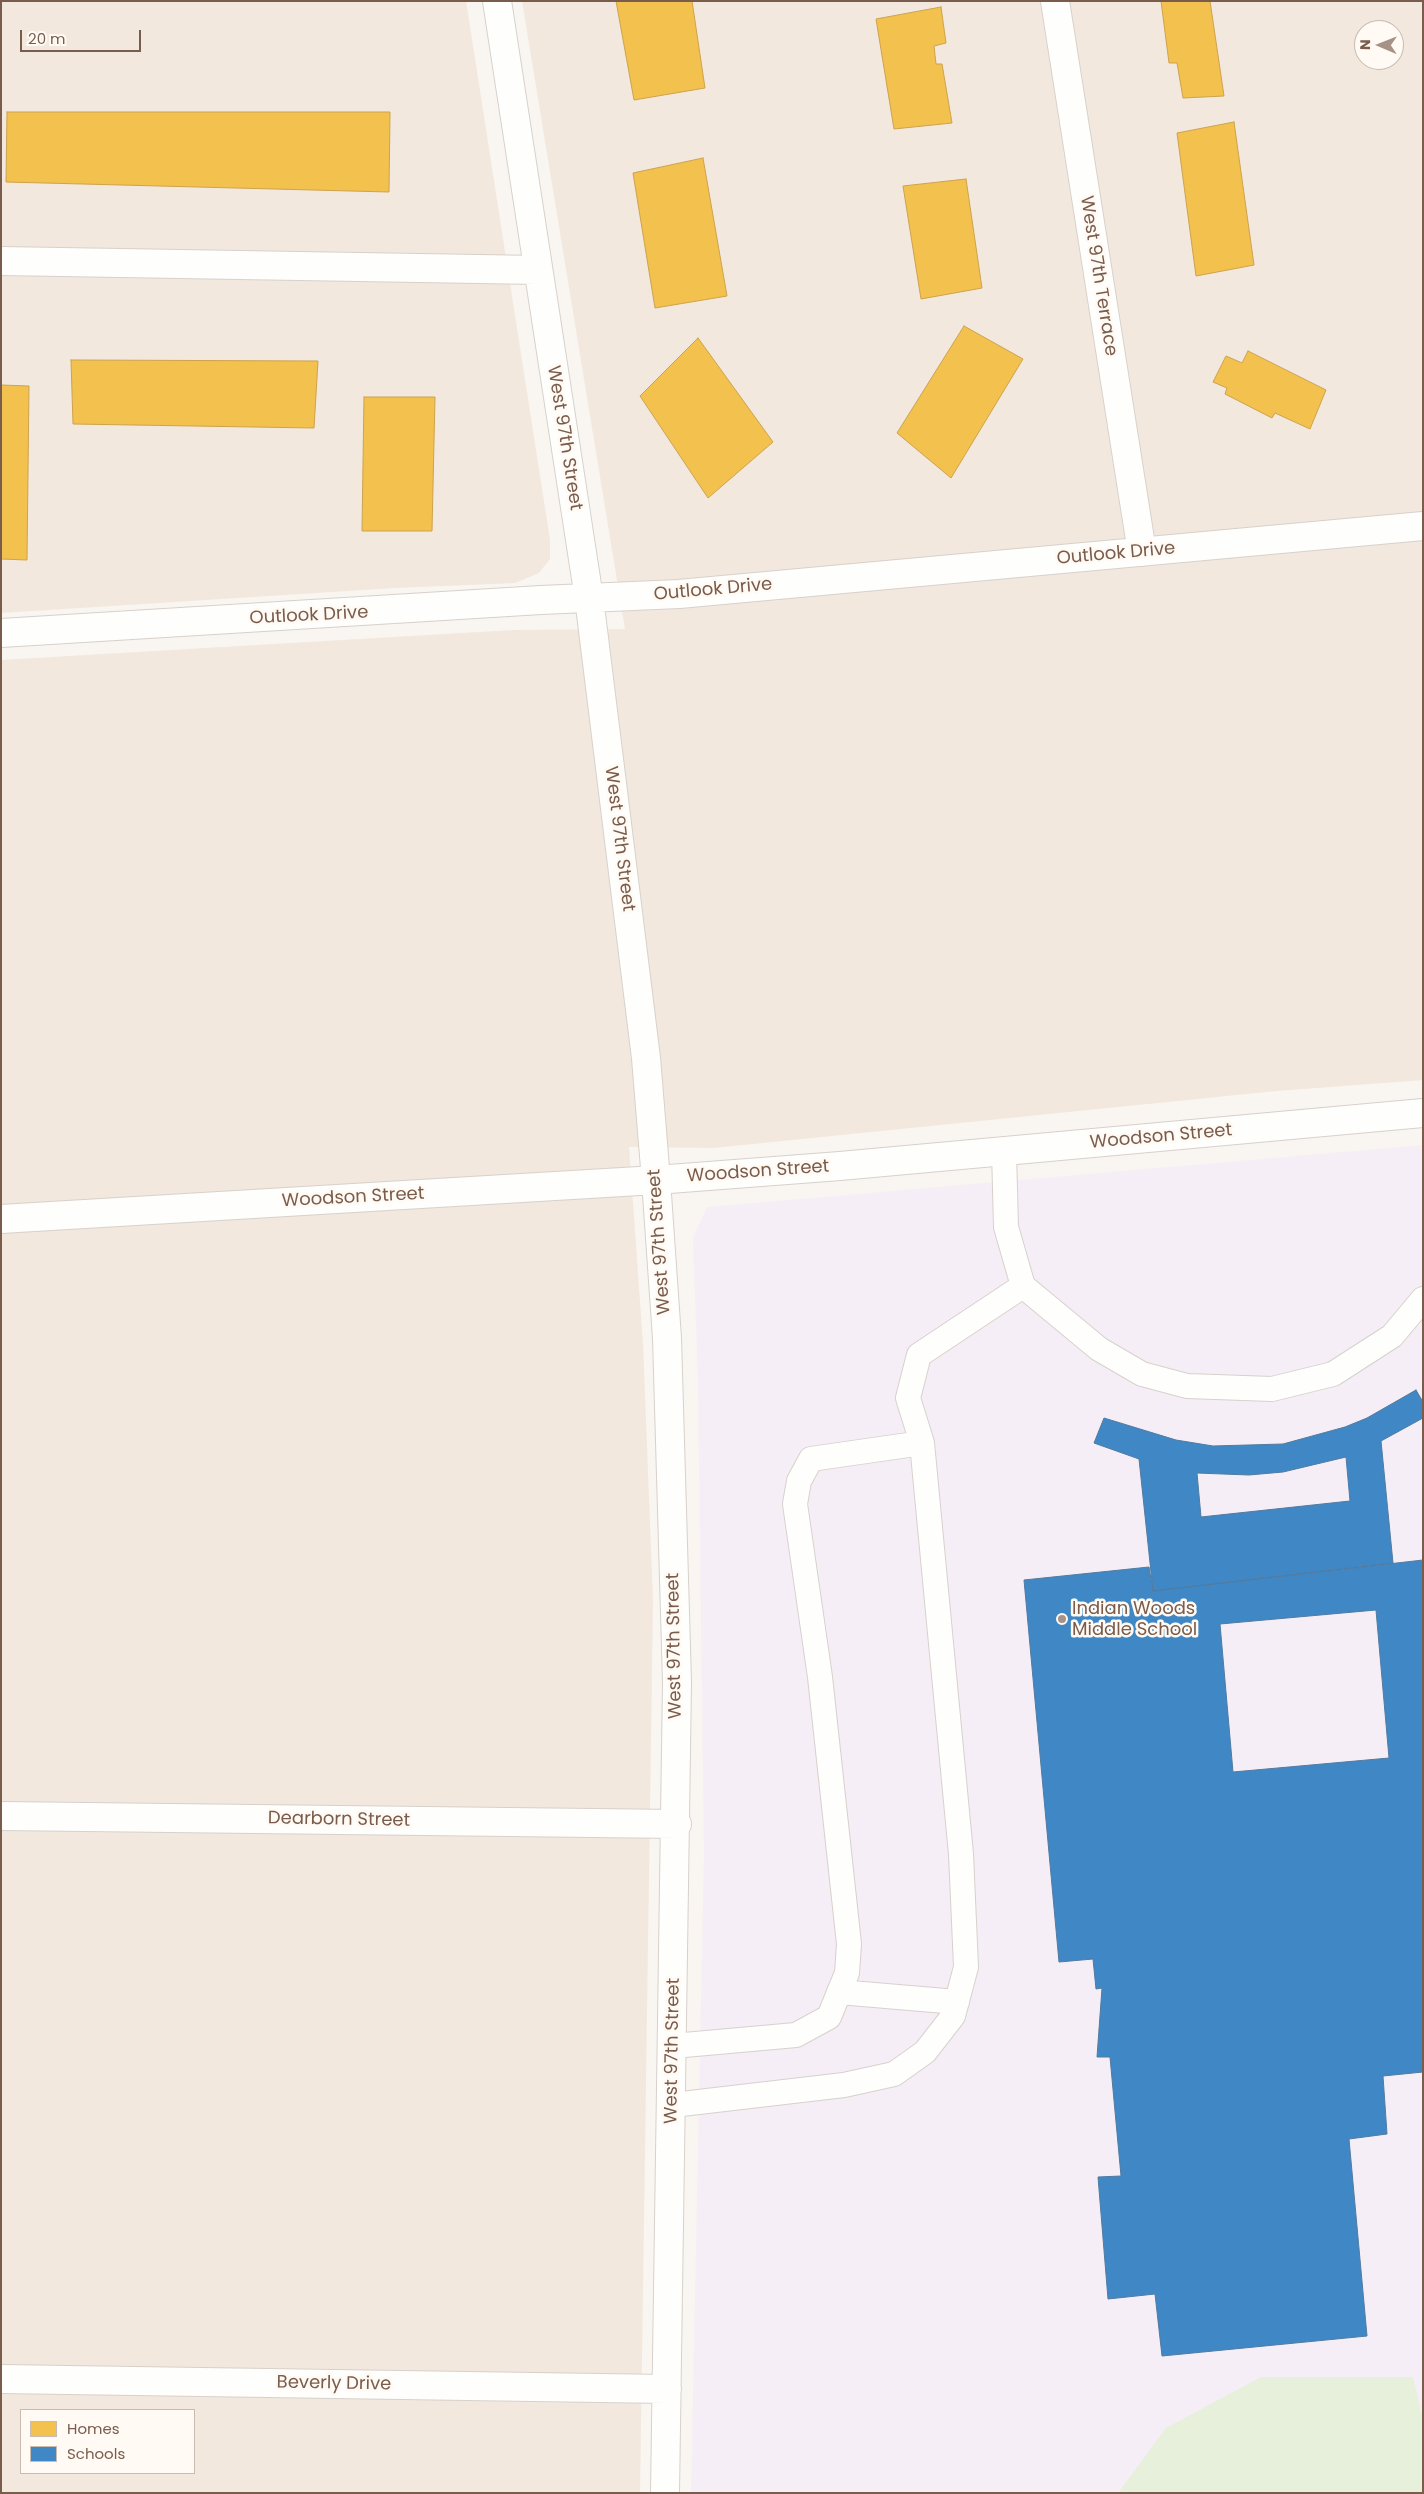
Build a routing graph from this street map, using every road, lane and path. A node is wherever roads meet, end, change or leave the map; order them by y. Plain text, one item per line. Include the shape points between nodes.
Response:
1 (497, 1) edge
2 (1055, 1) edge
3 (1, 261) edge
4 (538, 270) junction
5 (1423, 526) edge
6 (1142, 552) junction
7 (589, 598) junction
8 (1, 634) edge
9 (1423, 1113) edge
10 (1004, 1151) junction
11 (656, 1180) junction
12 (1, 1220) edge
13 (1023, 1286) junction
14 (1423, 1299) edge
15 (922, 1443) junction
16 (1, 1816) edge
17 (677, 1824) junction
18 (839, 1992) junction
19 (957, 2002) junction
20 (673, 2046) junction
21 (673, 2105) junction
22 (1, 2379) edge
23 (667, 2389) junction
24 (665, 2493) edge

1 - 4 street, West 97th Street
2 - 6 street, West 97th Terrace
3 - 4 street
4 - 7 street, West 97th Street
5 - 6 street, Outlook Drive
6 - 7 street, Outlook Drive via 679,594
7 - 8 street, Outlook Drive
7 - 11 street, West 97th Street via 646,1058
9 - 10 street, Woodson Street
10 - 11 street, Woodson Street
10 - 13 lane via 1006,1226
11 - 12 street, Woodson Street
11 - 17 street, West 97th Street via 667,1348 677,1682
13 - 14 lane via 1099,1349 1142,1374 1187,1386 1272,1389 1333,1374 1392,1336
13 - 15 lane via 919,1355 908,1398
15 - 18 lane via 811,1459 799,1481 795,1504 820,1677 849,1944 847,1973
15 - 19 lane via 961,1854 966,1968
16 - 17 street, Dearborn Street
17 - 20 street, West 97th Street
18 - 19 lane
18 - 20 lane via 829,2017 796,2035
19 - 21 lane via 953,2016 925,2052 894,2074 844,2085
20 - 21 street, West 97th Street
21 - 23 street, West 97th Street
22 - 23 street, Beverly Drive
23 - 24 street, West 97th Street

